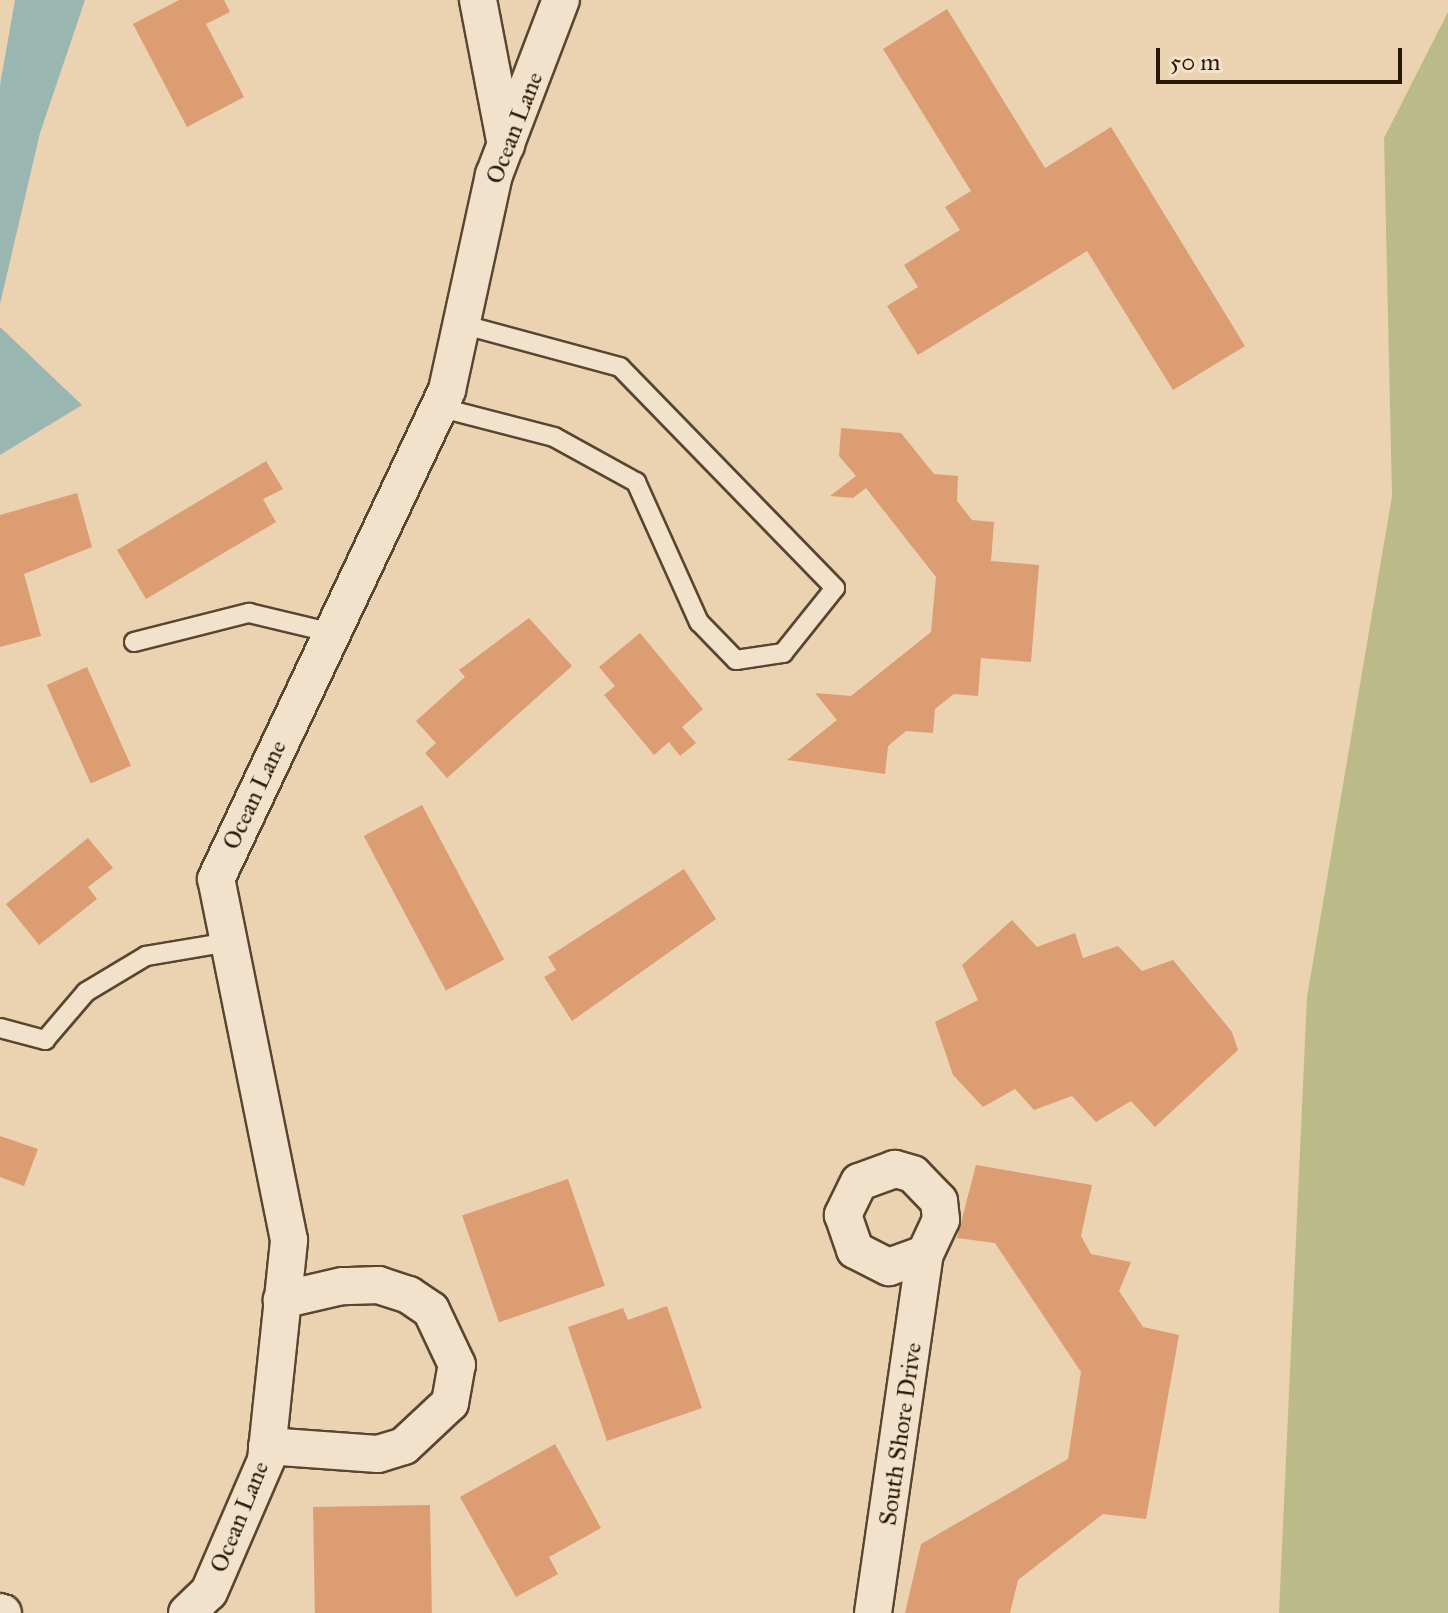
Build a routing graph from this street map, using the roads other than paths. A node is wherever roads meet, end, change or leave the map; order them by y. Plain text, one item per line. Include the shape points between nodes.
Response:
1 (478, 0) edge
2 (561, 0) edge
3 (506, 145) junction
4 (461, 324) junction
5 (438, 407) junction
6 (332, 633) junction
7 (134, 642) dead end
8 (230, 942) junction
9 (0, 1028) edge
10 (925, 1254) dead end
11 (282, 1300) junction
12 (267, 1446) junction
13 (187, 1613) edge
14 (873, 1613) edge

1 - 3 street
2 - 3 street, Ocean Lane
3 - 4 street, Ocean Lane
4 - 5 street, Ocean Lane
4 - 5 lane via 620,367 835,588 783,653 736,660 699,622 636,482 554,437
5 - 6 street, Ocean Lane
6 - 7 lane via 249,613
6 - 8 street, Ocean Lane via 216,879
8 - 9 lane via 146,956 86,992 45,1040
8 - 11 street, Ocean Lane via 289,1240
10 - 14 street, South Shore Drive
11 - 12 street, Ocean Lane
11 - 12 street via 342,1286 379,1285 409,1295 431,1310 457,1365 450,1403 404,1446 378,1454
12 - 13 street, Ocean Lane via 209,1592

